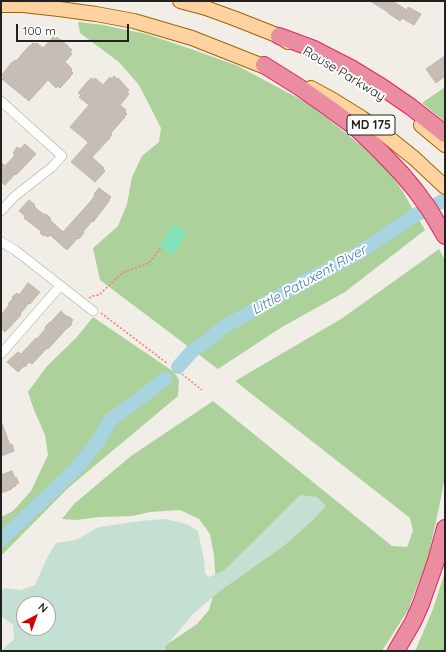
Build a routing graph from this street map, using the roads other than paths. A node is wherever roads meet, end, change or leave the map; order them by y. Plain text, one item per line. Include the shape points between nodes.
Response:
1 (180, 1) edge
2 (1, 6) edge
3 (279, 36) junction
4 (264, 66) junction
5 (1, 101) edge
6 (445, 134) edge
7 (445, 145) edge
8 (441, 183) edge
9 (1, 211) edge
10 (443, 231) edge
11 (1, 242) edge
12 (60, 286) junction
13 (93, 311) road end
14 (1, 354) edge
15 (445, 528) edge
16 (396, 651) edge

1 - 3 main road, Rouse Parkway via 236,18
2 - 4 main road via 23,5 60,9 134,21 192,38
3 - 6 highway via 314,49 351,68 405,103
3 - 7 main road, Rouse Parkway / MD 175 via 378,93
4 - 8 main road, MD 175 via 298,81 362,118 409,154
4 - 10 highway via 299,87 356,128 401,173
5 - 9 street via 62,156
11 - 12 street
12 - 13 street
12 - 14 street
15 - 16 highway via 421,604

